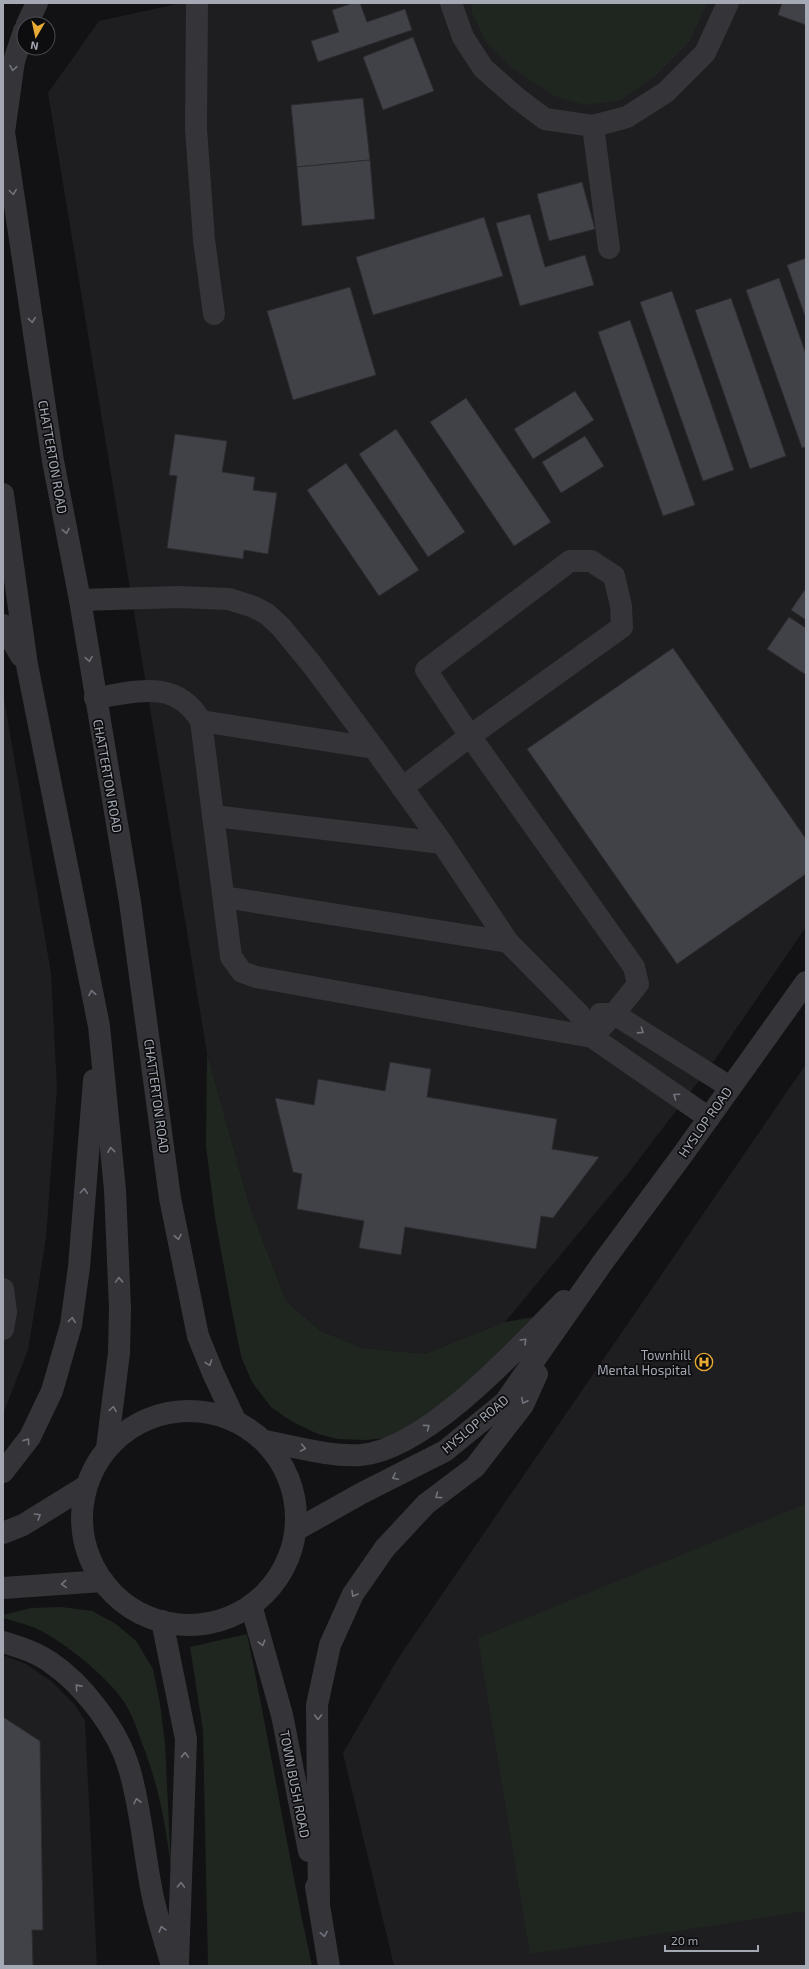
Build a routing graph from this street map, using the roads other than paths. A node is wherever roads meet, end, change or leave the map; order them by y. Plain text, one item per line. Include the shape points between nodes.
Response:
1 (37, 3) edge
2 (197, 3) edge
3 (452, 3) edge
4 (728, 3) edge
5 (31, 16) edge
6 (16, 55) edge
7 (593, 126) junction
8 (4, 129) edge
9 (610, 248) dead end
10 (214, 314) dead end
11 (3, 494) edge
12 (80, 600) junction
13 (3, 625) edge
14 (27, 666) junction
15 (95, 698) junction
16 (201, 721) junction
17 (470, 736) junction
18 (374, 748) junction
19 (402, 788) junction
20 (214, 816) junction
21 (442, 843) junction
22 (224, 896) junction
23 (508, 942) junction
24 (806, 982) edge
25 (579, 1014) junction
26 (614, 1014) junction
27 (99, 1026) junction
28 (592, 1037) junction
29 (730, 1087) junction
30 (709, 1118) junction
31 (603, 1262) junction
32 (3, 1289) edge
33 (558, 1327) junction
34 (3, 1328) edge
35 (234, 1420) junction
36 (265, 1442) junction
37 (107, 1448) junction
38 (3, 1472) edge
39 (86, 1486) junction
40 (296, 1530) junction
41 (3, 1533) edge
42 (103, 1581) junction
43 (3, 1588) edge
44 (251, 1605) junction
45 (162, 1622) junction
46 (3, 1642) edge
47 (319, 1902) junction
48 (172, 1966) edge
49 (178, 1966) edge
50 (329, 1966) edge

1 - 5 street
2 - 10 street via 196,129 204,240
3 - 7 street via 463,37 483,68 517,98 545,119
4 - 7 street via 705,53 666,92 628,117
6 -> 8 street, CHATTERTON ROAD
7 - 9 street
8 -> 12 street, CHATTERTON ROAD via 53,461
11 - 14 street
12 -> 15 street, CHATTERTON ROAD
12 - 18 street via 229,599 254,607 281,627
13 - 14 street
27 -> 14 street
15 - 16 street via 164,691 188,703
15 -> 35 street, CHATTERTON ROAD via 130,902 170,1198 198,1336
16 - 18 street
16 - 20 street
17 - 17 street via 622,627 621,606 614,576 590,561 570,560 426,670
17 - 19 street
17 - 26 street via 634,967 638,984
18 - 19 street
19 - 21 street
20 - 21 street
20 - 22 street
21 - 23 street
22 - 23 street
22 - 28 street via 231,957 238,968 247,975
23 - 25 street
24 - 29 street, HYSLOP ROAD
25 - 26 street
25 - 28 street
26 - 28 street
26 -> 29 street
37 -> 27 street via 119,1354 120,1308 115,1190
38 -> 27 street via 30,1437 52,1392 71,1326 79,1267
30 -> 28 street
29 - 30 street, HYSLOP ROAD
30 - 31 street, HYSLOP ROAD
31 - 33 street, HYSLOP ROAD
36 -> 31 street, HYSLOP ROAD via 335,1454 362,1455 387,1448 422,1431 455,1406 510,1355
32 - 34 street via 6,1312
33 -> 40 street, HYSLOP ROAD via 505,1402 445,1451
33 -> 47 street via 523,1405 475,1468 426,1504 385,1548 353,1594 330,1645 318,1705
35 - 36 street
35 - 37 street via 208,1412 180,1411 153,1416 128,1429
36 - 40 street via 280,1460 291,1482 296,1506
37 - 39 street
41 -> 39 street via 23,1525
39 - 42 street via 82,1511 83,1536 90,1560
40 - 44 street via 291,1552 282,1572 268,1591
42 -> 43 street
42 - 45 street via 129,1606
44 - 45 street via 231,1617 209,1623
44 -> 47 street, TOWN BUSH ROAD via 282,1715
49 -> 45 street via 186,1739
48 -> 46 street via 154,1902 142,1823 129,1767 118,1744 100,1711 71,1679 50,1662 21,1647
47 -> 50 street, TOWN BUSH ROAD

